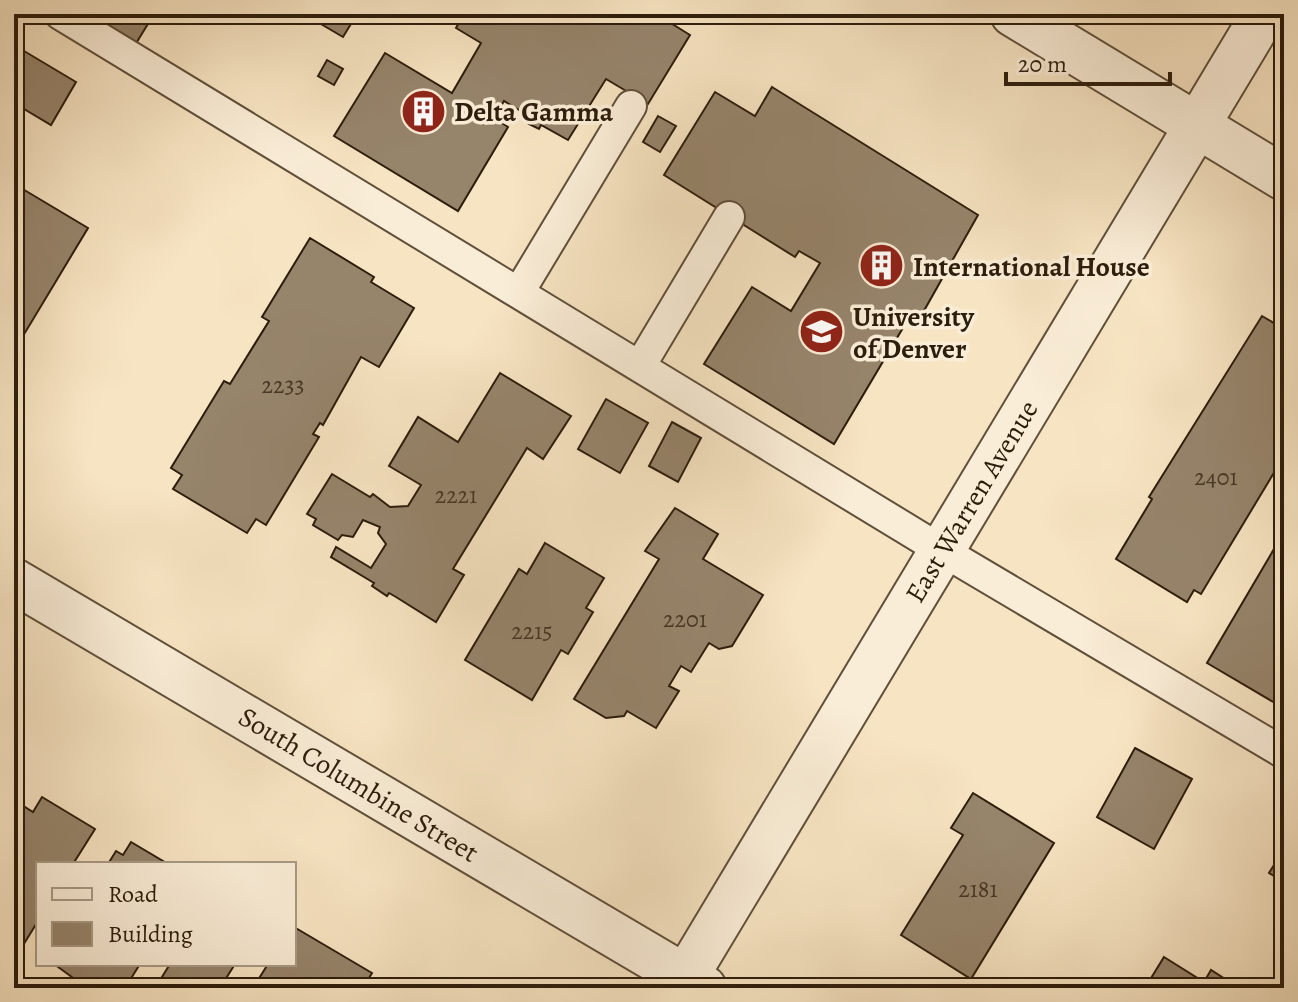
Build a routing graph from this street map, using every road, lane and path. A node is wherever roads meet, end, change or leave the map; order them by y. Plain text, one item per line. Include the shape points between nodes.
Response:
1 (60, 14) edge
2 (1013, 14) edge
3 (1264, 14) edge
4 (631, 106) dead end
5 (1196, 124) junction
6 (1284, 178) edge
7 (729, 217) dead end
8 (519, 292) junction
9 (640, 366) junction
10 (941, 550) junction
11 (14, 581) edge
12 (1284, 753) edge
13 (690, 984) edge

1 - 8 lane
2 - 5 street
3 - 5 street, East Warren Avenue
4 - 8 lane
5 - 6 street
5 - 10 street, East Warren Avenue
7 - 9 lane
8 - 9 lane
9 - 10 lane
10 - 12 lane
10 - 13 street, East Warren Avenue
11 - 13 street, South Columbine Street

